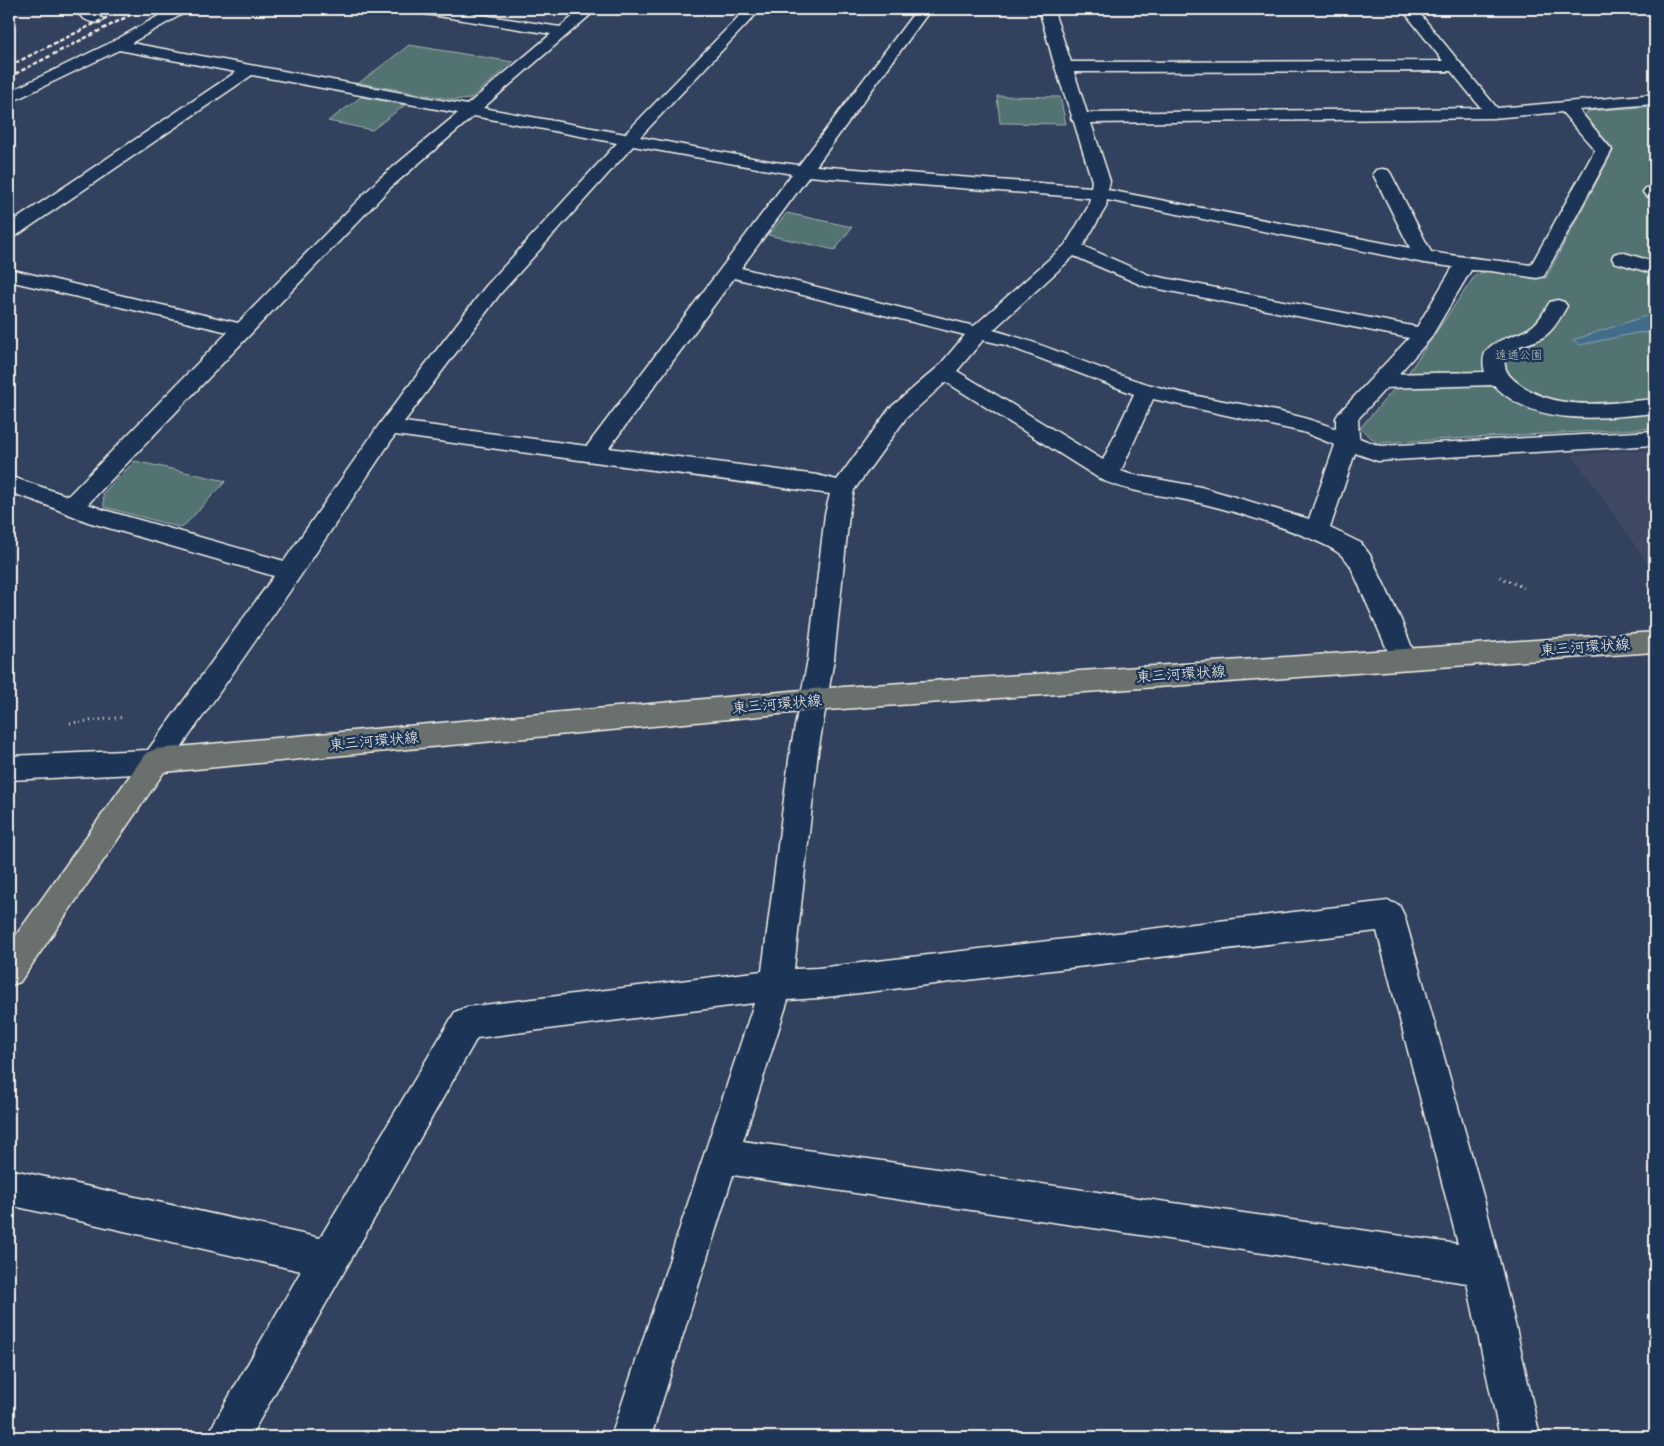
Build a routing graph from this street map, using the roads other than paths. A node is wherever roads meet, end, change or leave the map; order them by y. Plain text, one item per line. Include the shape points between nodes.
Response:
1 (81, 9) edge
2 (182, 9) edge
3 (419, 9) edge
4 (590, 9) edge
5 (754, 9) edge
6 (924, 9) edge
7 (1046, 9) edge
8 (1410, 9) edge
9 (96, 19) dead end
10 (562, 32) junction
11 (117, 45) junction
12 (1456, 66) junction
13 (1063, 67) junction
14 (249, 70) junction
15 (9, 98) edge
16 (1655, 99) edge
17 (1565, 106) junction
18 (471, 111) junction
19 (1493, 113) junction
20 (1079, 118) junction
21 (629, 140) junction
22 (803, 170) junction
23 (1382, 174) dead end
24 (1098, 193) junction
25 (9, 232) edge
26 (1072, 248) junction
27 (1424, 257) junction
28 (1621, 258) dead end
29 (1465, 264) junction
30 (1655, 268) edge
31 (729, 271) junction
32 (9, 275) edge
33 (1557, 306) dead end
34 (244, 330) junction
35 (978, 333) junction
36 (1423, 335) junction
37 (945, 372) junction
38 (1499, 378) junction
39 (1383, 381) junction
40 (1146, 391) junction
41 (1641, 402) edge
42 (390, 427) junction
43 (1655, 438) edge
44 (1348, 441) junction
45 (593, 454) junction
46 (1108, 474) junction
47 (9, 484) edge
48 (843, 489) junction
49 (72, 506) junction
50 (1317, 532) junction
51 (290, 572) junction
52 (1655, 642) edge
53 (1403, 658) junction
54 (812, 700) junction
55 (156, 760) junction
56 (9, 768) edge
57 (9, 971) edge
58 (776, 985) junction
59 (721, 1156) junction
60 (9, 1187) edge
61 (328, 1259) junction
62 (1482, 1266) junction
63 (228, 1437) edge
64 (631, 1437) edge
65 (1520, 1437) edge

1 - 9 street
2 - 11 street
3 - 10 street
4 - 10 street
5 - 21 street
6 - 22 street
7 - 13 street
8 - 12 street
10 - 18 street
11 - 14 street
11 - 15 street
12 - 13 street
12 - 19 street
13 - 20 street
14 - 18 street
14 - 25 street
16 - 17 street
17 - 19 street
17 - 29 street via 1604,150 1536,272
18 - 21 street
18 - 34 street via 386,183
19 - 20 street
20 - 24 street via 1101,181
21 - 22 street
21 - 42 street via 493,290
22 - 24 street
22 - 31 street
23 - 27 street
24 - 26 street via 1098,208
24 - 27 street
26 - 35 street
26 - 36 street via 1144,280
27 - 29 street
28 - 30 street
29 - 36 street
31 - 35 street
31 - 45 street
32 - 34 street
33 - 38 street via 1538,332 1498,350 1494,363
34 - 49 street
35 - 37 street
35 - 40 street via 1012,341
36 - 39 street
37 - 46 street
37 - 48 street via 898,413
38 - 39 street
38 - 41 street via 1524,398 1551,409 1586,411
39 - 44 street via 1347,418
40 - 44 street via 1309,426
40 - 46 street
42 - 45 street
42 - 51 street
43 - 44 street via 1378,454
44 - 50 street
45 - 48 street
46 - 50 street via 1124,481 1201,495 1291,521
47 - 49 street
48 - 54 street via 837,514 821,659
49 - 51 street via 96,516
50 - 53 street via 1352,549 1362,561
51 - 55 street
52 - 53 main road, 東三河環状線
53 - 54 main road, 東三河環状線
54 - 55 main road, 東三河環状線
54 - 58 street
55 - 56 street
55 - 57 main road
58 - 59 street
58 - 61 street via 467,1024
58 - 62 street via 818,983 1388,916
59 - 62 street
59 - 64 street
60 - 61 street
61 - 63 street
62 - 65 street

